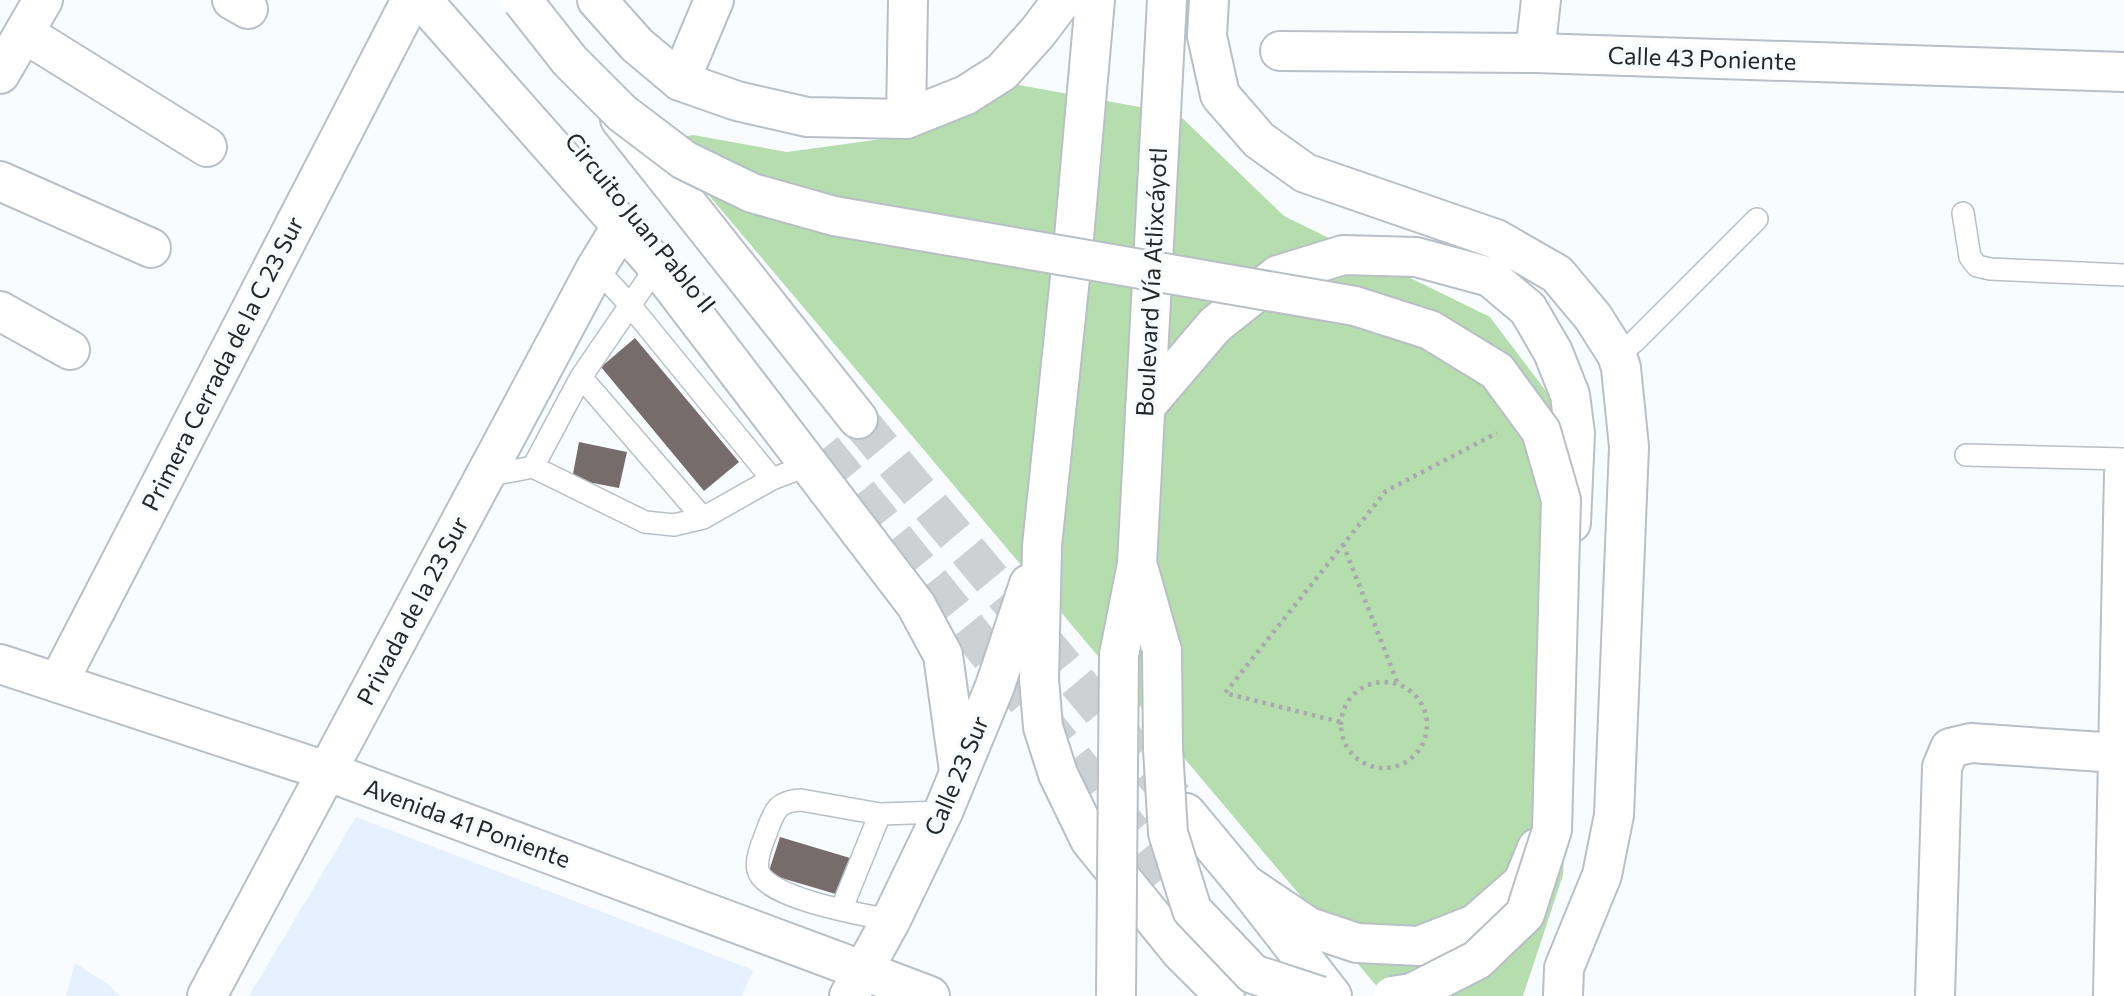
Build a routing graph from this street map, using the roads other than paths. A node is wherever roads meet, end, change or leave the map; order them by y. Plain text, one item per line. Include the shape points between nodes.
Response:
1 (43, 0) edge
2 (411, 0) edge
3 (422, 0) edge
4 (455, 0) edge
5 (523, 0) edge
6 (597, 0) edge
7 (714, 0) edge
8 (908, 0) edge
9 (1062, 0) edge
10 (1095, 0) edge
11 (1167, 0) edge
12 (1209, 0) edge
13 (1541, 0) edge
14 (24, 33) junction
15 (1280, 51) dead end
16 (1535, 53) junction
17 (2124, 72) edge
18 (0, 74) edge
19 (680, 81) junction
20 (906, 119) junction
21 (207, 147) dead end
22 (0, 181) edge
23 (1963, 213) dead end
24 (1757, 219) dead end
25 (621, 227) junction
26 (151, 248) dead end
27 (657, 266) junction
28 (596, 268) junction
29 (2124, 275) edge
30 (629, 304) junction
31 (0, 312) edge
32 (71, 350) dead end
33 (1617, 355) junction
34 (581, 377) junction
35 (1145, 407) junction
36 (858, 419) tunnel mouth
37 (1966, 456) dead end
38 (816, 457) junction
39 (2124, 460) edge
40 (533, 467) junction
41 (2124, 474) edge
42 (486, 476) junction
43 (772, 479) junction
44 (703, 518) junction
45 (1042, 546) junction
46 (1137, 564) junction
47 (0, 664) edge
48 (58, 683) junction
49 (2117, 753) junction
50 (326, 771) junction
51 (959, 771) junction
52 (943, 812) junction
53 (1186, 813) tunnel mouth
54 (880, 814) junction
55 (1167, 875) tunnel mouth
56 (1245, 884) junction
57 (841, 910) junction
58 (891, 920) junction
59 (856, 983) edge
60 (207, 996) edge
61 (930, 996) edge
62 (1116, 996) edge
63 (1225, 996) edge
64 (1274, 996) edge
65 (1320, 996) edge
66 (1332, 996) edge
67 (1392, 996) edge
68 (1563, 996) edge
69 (1936, 996) edge
70 (2113, 996) edge

1 - 14 main road
2 - 48 main road, Primera Cerrada de la C 23 Sur
3 - 25 main road
4 - 38 main road, Circuito Juan Pablo II via 584,153
5 - 36 main road, Circuito Juan Pablo II
5 - 67 main road, bridge via 570,61 622,113 684,160 752,192 834,216 1355,306 1430,330 1497,371 1541,431 1561,500 1552,830 1525,914 1477,960 1412,993
6 - 19 main road via 637,45
7 - 19 main road
8 - 20 main road
9 - 20 main road via 1002,72 966,95
10 - 45 main road
11 - 35 main road, Boulevard Vía Atlixcáyotl
12 - 33 main road via 1207,36 1220,95 1259,140 1305,173 1496,239 1557,274
13 - 16 main road
14 - 18 main road
14 - 21 main road
15 - 16 main road, Calle 43 Poniente
16 - 17 main road, Calle 43 Poniente
19 - 20 main road via 737,101 807,117
22 - 26 main road
23 - 29 lane via 1970,257 1977,266
24 - 33 lane
25 - 27 main road
25 - 28 main road, Privada de la 23 Sur
27 - 30 lane
27 - 38 main road
28 - 30 lane
28 - 42 main road, Privada de la 23 Sur
30 - 34 lane
30 - 43 lane
31 - 32 main road
33 - 68 main road via 1629,447 1614,815 1602,875 1564,968
34 - 40 lane
34 - 44 lane
35 - 46 main road, Boulevard Vía Atlixcáyotl
35 - 56 main road via 1215,325 1278,275 1343,255 1416,257 1490,277 1528,309 1553,352 1570,395 1575,433 1559,795 1523,882 1475,924 1419,946 1357,943 1309,927
37 - 39 lane
38 - 43 lane
38 - 51 main road via 916,605 943,655
40 - 42 lane
40 - 44 lane via 645,522 674,525
41 - 49 main road
42 - 50 main road, Privada de la 23 Sur
43 - 44 lane
45 - 51 main road, Calle 23 Sur via 995,686
45 - 63 main road via 1039,679 1043,727 1058,774 1090,840 1181,952
46 - 62 main road, bridge via 1119,655
46 - 65 main road, bridge via 1162,650 1168,833 1192,911 1253,974
47 - 48 main road, Avenida 41 Poniente
48 - 50 main road, Avenida 41 Poniente
49 - 69 main road via 1971,743 1950,748 1942,767
49 - 70 main road
50 - 59 main road, Avenida 41 Poniente
50 - 60 main road, Privada de la 23 Sur
51 - 52 main road, Calle 23 Sur
52 - 54 lane
52 - 58 main road, Calle 23 Sur
53 - 56 main road
54 - 57 lane
54 - 57 lane via 801,800 778,807 772,817 758,856 757,870 764,882
55 - 64 main road
56 - 66 main road
57 - 58 lane
58 - 59 main road, Calle 23 Sur
59 - 61 main road, Avenida 41 Poniente

